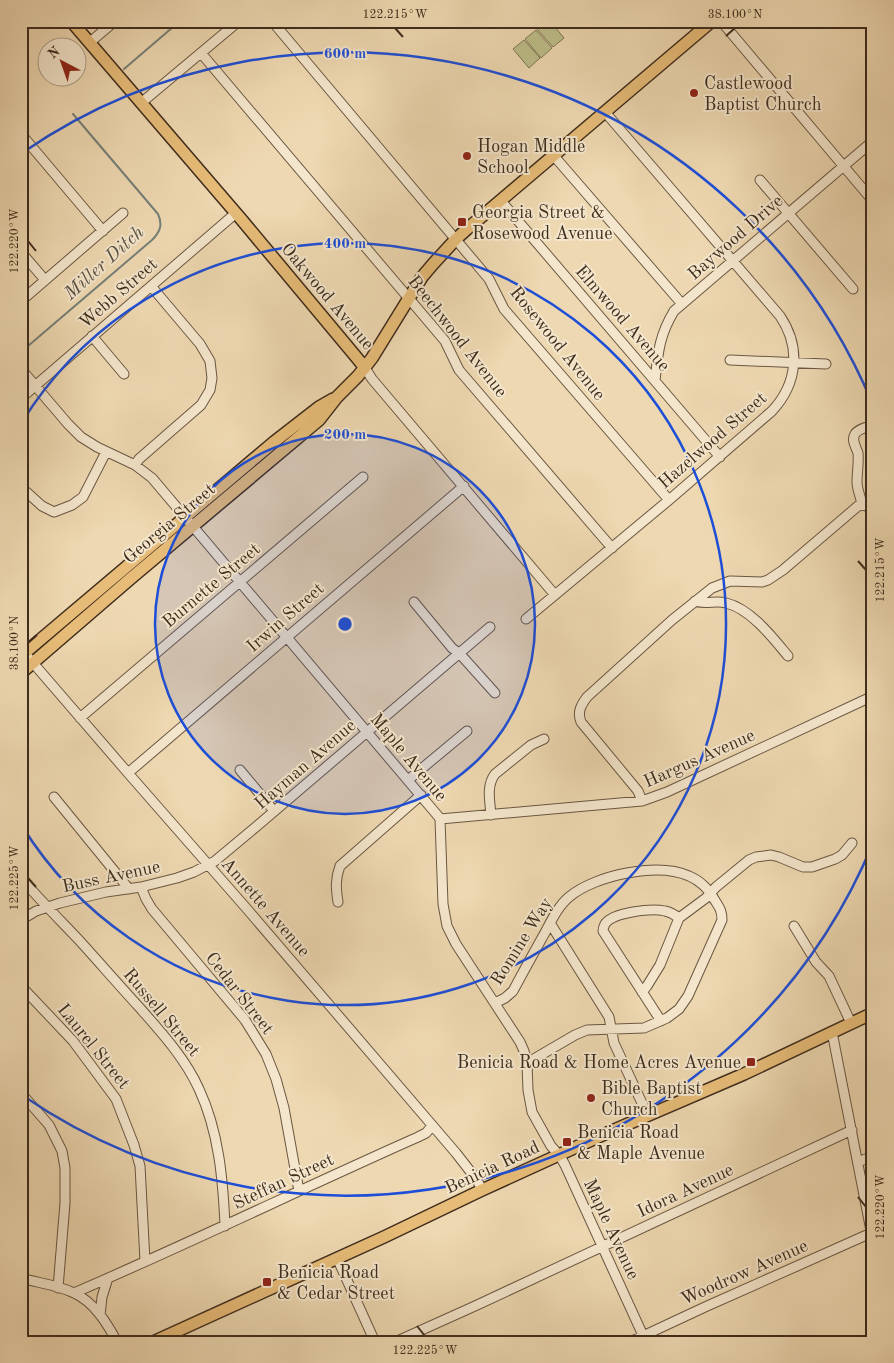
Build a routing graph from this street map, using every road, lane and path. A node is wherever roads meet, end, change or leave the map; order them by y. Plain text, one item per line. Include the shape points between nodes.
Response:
1 (72, 21) edge
2 (115, 21) edge
3 (239, 21) edge
4 (272, 21) edge
5 (712, 21) edge
6 (721, 21) edge
7 (89, 43) junction
8 (201, 54) junction
9 (142, 103) junction
10 (605, 112) junction
11 (21, 134) edge
12 (873, 141) edge
13 (554, 156) junction
14 (843, 166) junction
15 (760, 180) dead end
16 (501, 201) junction
17 (873, 201) edge
18 (124, 213) dead end
19 (236, 213) junction
20 (788, 213) junction
21 (103, 231) junction
22 (456, 239) junction
23 (21, 252) edge
24 (732, 261) junction
25 (46, 280) junction
26 (151, 286) junction
27 (853, 288) dead end
28 (409, 299) junction
29 (21, 301) edge
30 (682, 304) junction
31 (92, 336) junction
32 (730, 360) dead end
33 (794, 362) junction
34 (826, 364) dead end
35 (365, 368) junction
36 (21, 369) edge
37 (124, 374) dead end
38 (655, 381) junction
39 (35, 386) junction
40 (337, 397) junction
41 (21, 398) edge
42 (873, 425) edge
43 (106, 452) junction
44 (720, 457) junction
45 (134, 465) junction
46 (363, 477) dead end
47 (464, 486) junction
48 (21, 487) edge
49 (669, 500) junction
50 (868, 508) edge
51 (184, 517) junction
52 (193, 526) junction
53 (612, 548) junction
54 (240, 582) junction
55 (555, 595) junction
56 (414, 602) dead end
57 (695, 602) junction
58 (526, 619) dead end
59 (490, 627) dead end
60 (287, 638) junction
61 (22, 652) edge
62 (460, 654) junction
63 (788, 656) dead end
64 (33, 663) junction
65 (21, 673) edge
66 (495, 693) dead end
67 (873, 696) edge
68 (80, 718) junction
69 (467, 731) dead end
70 (367, 732) junction
71 (544, 739) dead end
72 (240, 770) dead end
73 (128, 774) junction
74 (408, 780) junction
75 (421, 796) junction
76 (54, 797) dead end
77 (642, 801) junction
78 (274, 812) junction
79 (491, 815) junction
80 (440, 819) junction
81 (852, 843) dead end
82 (208, 865) junction
83 (21, 878) edge
84 (141, 887) junction
85 (129, 889) junction
86 (711, 894) junction
87 (338, 902) dead end
88 (48, 907) junction
89 (679, 918) junction
90 (21, 920) edge
91 (550, 924) junction
92 (794, 926) dead end
93 (21, 986) edge
94 (642, 992) junction
95 (495, 1003) junction
96 (873, 1013) edge
97 (661, 1021) junction
98 (851, 1023) junction
99 (612, 1028) junction
100 (832, 1032) junction
101 (527, 1063) junction
102 (21, 1093) edge
103 (648, 1116) junction
104 (432, 1126) junction
105 (852, 1130) junction
106 (560, 1156) junction
107 (873, 1156) edge
108 (858, 1162) junction
109 (482, 1190) junction
110 (299, 1191) junction
111 (225, 1226) junction
112 (872, 1237) edge
113 (602, 1246) junction
114 (337, 1258) junction
115 (145, 1261) junction
116 (21, 1278) edge
117 (108, 1278) junction
118 (58, 1288) junction
119 (74, 1293) junction
120 (100, 1315) junction
121 (645, 1339) edge
122 (117, 1342) edge
123 (153, 1342) edge
124 (375, 1342) edge
125 (395, 1342) edge
126 (630, 1342) edge

1 - 7 main road, Oakwood Avenue
2 - 7 street
3 - 8 street
4 - 22 street, Rosewood Avenue
5 - 10 main road, Georgia Street
6 - 14 street
7 - 9 main road, Oakwood Avenue
8 - 9 street
8 - 28 street, Beechwood Avenue
9 - 19 main road, Oakwood Avenue
10 - 13 main road, Georgia Street
10 - 24 street, Hazelwood Street
11 - 21 street
12 - 14 street, Baywood Drive
13 - 16 main road, Georgia Street
13 - 30 street
14 - 17 street
14 - 20 street, Baywood Drive
15 - 20 street
16 - 22 main road, Georgia Street
16 - 38 street, Elmwood Avenue
18 - 21 street
19 - 26 street, Webb Street
19 - 35 main road, Oakwood Avenue
20 - 24 street, Baywood Drive
20 - 27 street
21 - 25 street
22 - 28 main road, Georgia Street via 422,277
22 - 49 street, Rosewood Avenue via 489,279 504,309
23 - 25 street
24 - 30 street, Baywood Drive
24 - 33 street, Hazelwood Street via 788,327
25 - 29 street
26 - 31 street, Webb Street
26 - 45 street via 200,344 210,361 212,378 210,390 201,405
28 - 35 main road, Georgia Street
28 - 53 street, Beechwood Avenue via 445,341 459,370
30 - 38 street, Baywood Drive via 674,311 662,334
31 - 37 street
31 - 39 street, Webb Street
32 - 33 street
33 - 34 street
33 - 44 street, Hazelwood Street via 791,381 780,402
35 - 40 main road, Georgia Street
35 - 47 street, Oakwood Avenue
36 - 39 street, Maple Avenue
38 - 44 street, Elmwood Avenue
39 - 41 street, Webb Street
39 - 43 street, Maple Avenue via 81,437
40 - 51 main road, Georgia Street via 274,442
40 - 52 main road, Georgia Street via 319,420
42 - 50 street via 859,430 853,439 859,463 858,489
43 - 45 street, Maple Avenue
43 - 48 street via 83,497 72,505 54,512
44 - 49 street, Hazelwood Street
45 - 51 street, Maple Avenue via 152,478
46 - 54 street, Burnette Street
47 - 55 street, Oakwood Avenue
47 - 60 street, Irwin Street
49 - 53 street, Hazelwood Street
50 - 57 street via 855,508 768,580 730,581 712,588
51 - 52 street, Maple Avenue
51 - 61 main road, Georgia Street
52 - 54 street, Maple Avenue
52 - 64 main road, Georgia Street
53 - 55 street, Hazelwood Street
54 - 60 street, Maple Avenue
54 - 68 street, Burnette Street
55 - 58 street, Hazelwood Street
56 - 62 street
57 - 63 street via 725,602 743,611 762,625
57 - 77 street via 587,697 578,714 580,722 638,790
59 - 62 street, Hayman Avenue
60 - 70 street, Maple Avenue
60 - 73 street, Irwin Street
61 - 64 street, Annette Avenue
62 - 66 street
62 - 70 street, Hayman Avenue
64 - 65 main road, Georgia Street
64 - 68 street, Annette Avenue
67 - 77 street, Hargus Avenue
68 - 73 street, Annette Avenue
69 - 74 street
70 - 74 street, Maple Avenue
70 - 78 street, Hayman Avenue
71 - 79 street via 531,745 491,779
72 - 78 street
73 - 82 street, Annette Avenue
74 - 75 street, Maple Avenue
75 - 80 street, Maple Avenue
75 - 87 street via 340,866 336,878
76 - 85 street
77 - 79 street, Hargus Avenue
78 - 82 street, Hayman Avenue
79 - 80 street, Hargus Avenue
80 - 95 street, Maple Avenue via 443,904 447,926
81 - 86 street via 842,855 812,867 779,857 756,857
82 - 84 street, Buss Avenue
82 - 104 street, Annette Avenue
83 - 88 street, Russell Street
84 - 85 street, Buss Avenue
84 - 110 street, Cedar Street via 152,909 245,1020 266,1054 284,1108
85 - 88 street, Buss Avenue
86 - 89 street
86 - 91 street, Romine Way via 688,875 642,870 586,886 563,903
86 - 97 street via 722,912 722,920 688,996 679,1008
88 - 90 street, Buss Avenue
88 - 111 street, Russell Street via 162,1034 191,1073 200,1090 218,1149
89 - 94 street via 660,965
89 - 94 street via 665,911 649,910 631,912 604,925 603,931
91 - 95 street, Romine Way via 513,992
91 - 99 street via 609,1017
92 - 98 street via 816,962 829,976
93 - 115 street, Laurel Street via 73,1041 116,1098 140,1166
94 - 97 street
95 - 101 street, Maple Avenue via 520,1042
96 - 98 main road, Benicia Road
97 - 99 street via 644,1028
98 - 100 main road, Benicia Road
99 - 101 street via 587,1030
99 - 103 street via 614,1043
100 - 103 main road, Benicia Road
100 - 105 street
101 - 106 street, Maple Avenue via 532,1112 550,1146
102 - 118 street via 49,1125 62,1151 66,1203
103 - 106 main road, Benicia Road
104 - 109 street, Annette Avenue
104 - 110 street, Steffan Street via 418,1137
105 - 108 street
105 - 113 street, Idora Avenue
106 - 109 main road, Benicia Road
106 - 113 street, Maple Avenue
107 - 108 street
108 - 112 street
109 - 114 main road, Benicia Road
110 - 111 street, Steffan Street
111 - 115 street, Steffan Street
112 - 121 street, Woodrow Avenue
113 - 121 street, Maple Avenue
113 - 125 street, Idora Avenue
114 - 123 main road, Benicia Road
114 - 124 street
115 - 117 street
116 - 118 street
117 - 119 street
117 - 120 street
118 - 119 street
119 - 120 street
120 - 122 street
121 - 126 street, Woodrow Avenue

